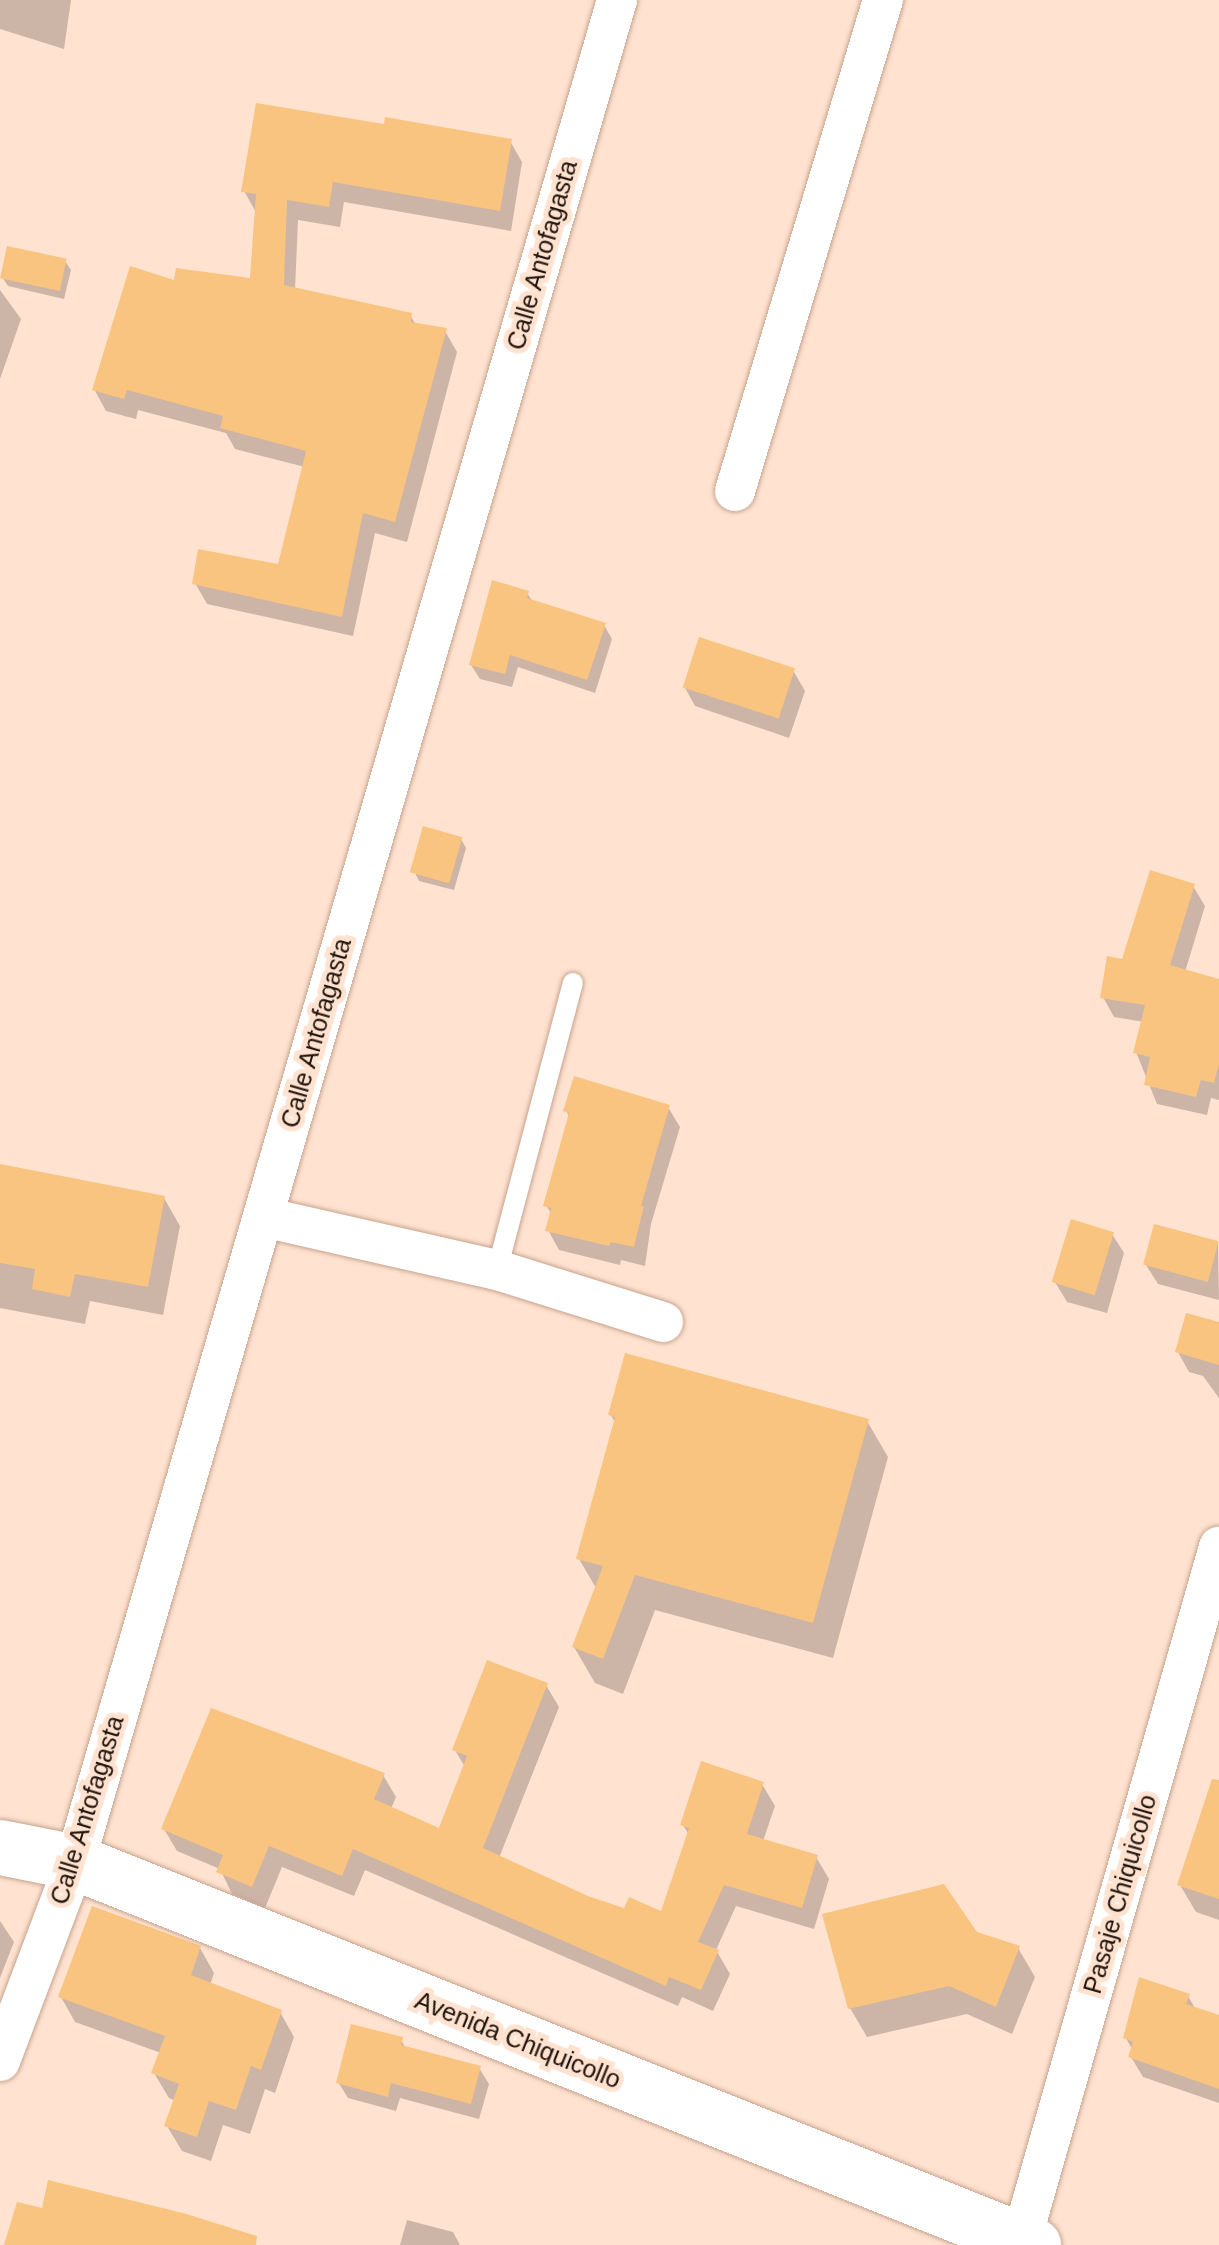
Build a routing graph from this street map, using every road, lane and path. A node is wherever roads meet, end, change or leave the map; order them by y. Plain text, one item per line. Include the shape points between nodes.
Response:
1 (616, 0) edge
2 (883, 0) edge
3 (735, 491) dead end
4 (573, 983) dead end
5 (263, 1217) junction
6 (498, 1270) junction
7 (663, 1322) dead end
8 (1219, 1548) edge
9 (0, 1847) edge
10 (74, 1862) junction
11 (0, 2061) edge
12 (1027, 2243) edge

1 - 5 street, Calle Antofagasta
2 - 3 street
4 - 6 lane
5 - 6 street
5 - 10 street, Calle Antofagasta
6 - 7 street
8 - 12 street, Pasaje Chiquicollo
9 - 10 main road, Avenida Chiquicollo
10 - 11 street, Calle Antofagasta
10 - 12 main road, Avenida Chiquicollo

